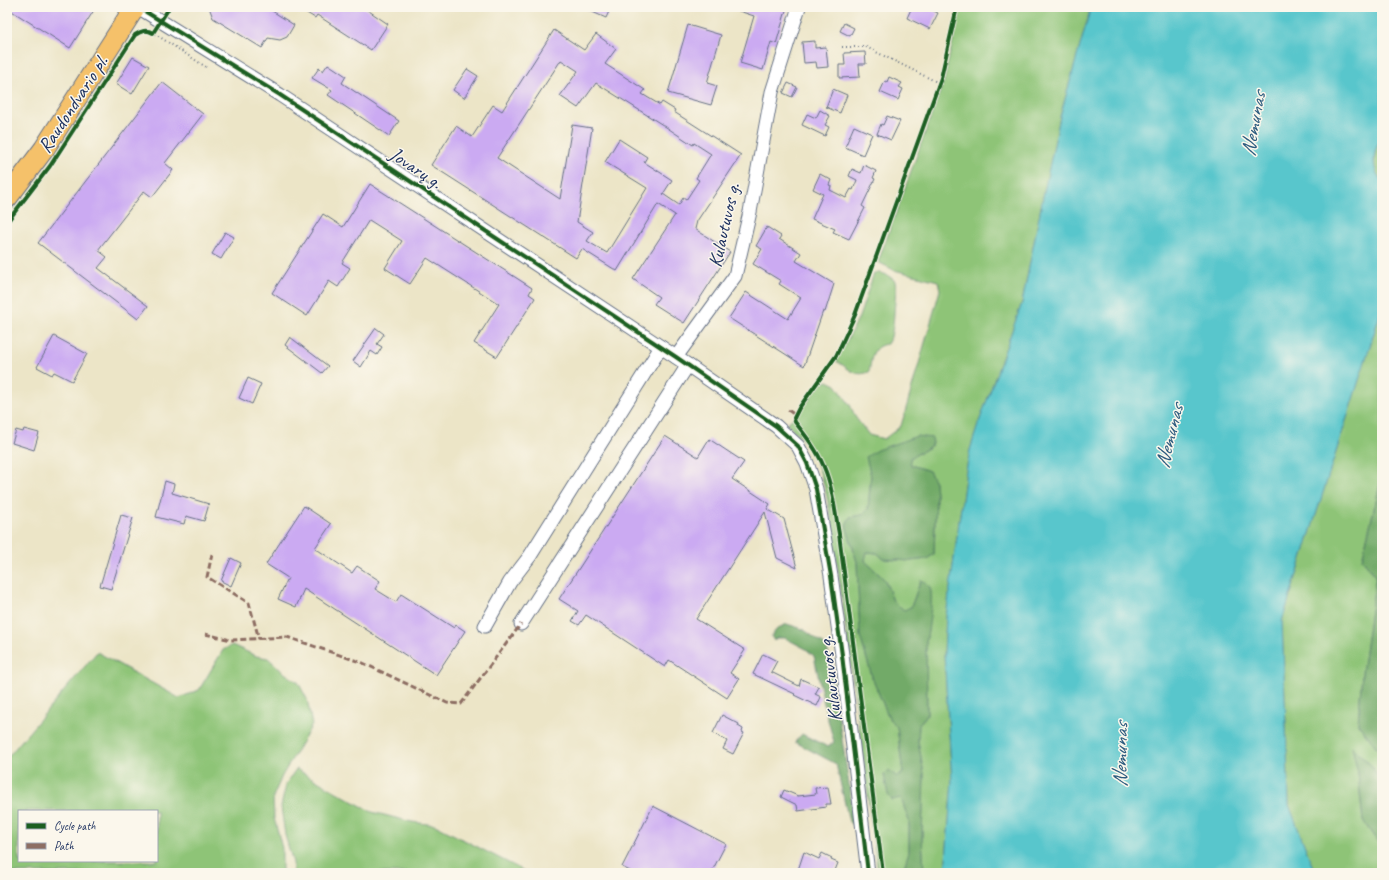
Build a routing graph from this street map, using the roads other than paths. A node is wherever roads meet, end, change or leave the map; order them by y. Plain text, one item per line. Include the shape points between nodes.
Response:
1 (137, 7) edge
2 (799, 7) edge
3 (7, 198) edge
4 (661, 347) junction
5 (676, 357) junction
6 (688, 365) junction
7 (521, 624) dead end
8 (485, 626) dead end
9 (868, 873) edge

1 - 3 main road, Raudondvario pl. via 44,149
1 - 4 street, Jovarų g. via 280,95
2 - 5 street, Kulautuvos g. via 772,92 750,212 735,276
4 - 5 street, Jovarų g.
4 - 8 street via 530,556 510,582
5 - 6 street, Kulautuvos g.
6 - 7 street
6 - 9 street, Kulautuvos g. via 784,432 803,453 810,469 816,489 832,581

